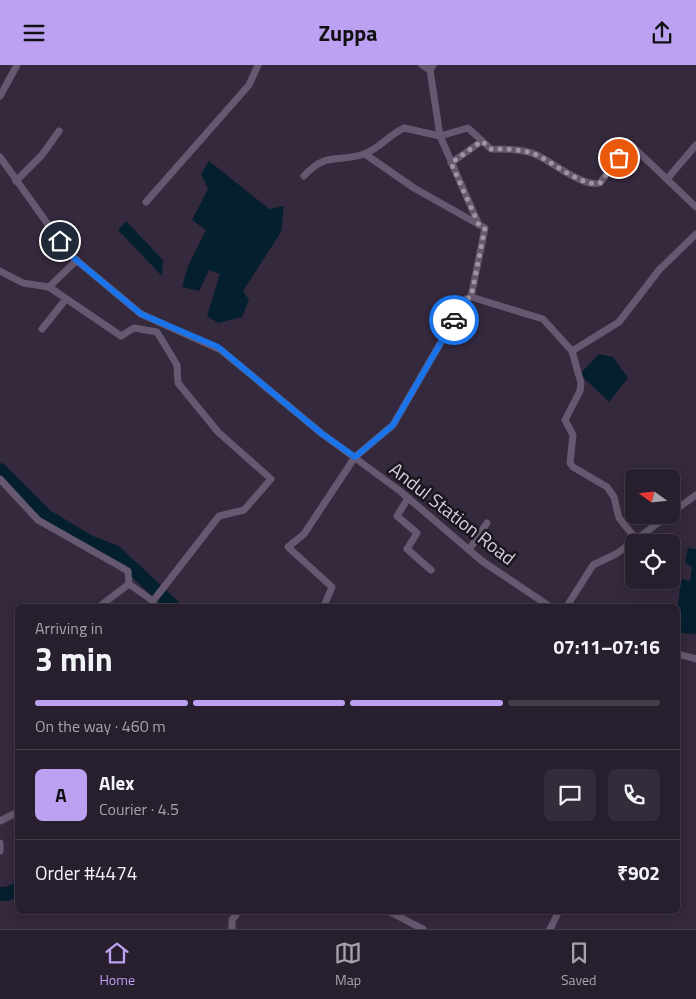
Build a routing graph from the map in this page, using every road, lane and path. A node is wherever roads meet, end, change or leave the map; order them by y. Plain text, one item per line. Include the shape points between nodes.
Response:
1 (17, 65) edge
2 (258, 65) edge
3 (422, 65) edge
4 (432, 67) edge
5 (0, 96) edge
6 (59, 131) dead end
7 (440, 136) junction
8 (482, 141) junction
9 (696, 145) edge
10 (365, 153) junction
11 (0, 157) edge
12 (451, 163) junction
13 (304, 176) dead end
14 (667, 179) junction
15 (16, 181) junction
16 (146, 201) dead end
17 (696, 207) edge
18 (479, 225) junction
19 (696, 234) edge
20 (77, 260) junction
21 (0, 271) edge
22 (49, 287) junction
23 (471, 297) junction
24 (66, 299) junction
25 (42, 329) dead end
26 (572, 351) junction
27 (355, 457) junction
28 (0, 479) edge
29 (696, 495) edge
30 (408, 498) junction
31 (680, 507) edge
32 (487, 523) dead end
33 (656, 524) edge
34 (632, 534) edge
35 (643, 534) edge
36 (625, 547) edge
37 (468, 550) junction
38 (431, 570) dead end
39 (129, 584) junction
40 (155, 603) edge
41 (103, 604) edge
42 (325, 604) edge
43 (547, 604) edge
44 (568, 604) edge
45 (680, 655) edge
46 (696, 659) edge
47 (15, 814) edge
48 (0, 821) edge
49 (0, 843) edge
50 (0, 851) edge
51 (236, 914) edge
52 (394, 914) edge
53 (558, 914) edge
54 (232, 929) edge
55 (423, 929) edge
56 (550, 929) edge

1 - 5 street
2 - 16 street via 249,85
3 - 4 street
4 - 7 street
6 - 15 street via 42,155
7 - 8 street via 468,128
7 - 10 street via 404,129
7 - 12 street
8 - 12 street
8 - 14 street via 491,149 513,149 536,155 575,177 596,184 631,145
9 - 14 street
10 - 13 street via 314,164
10 - 18 street via 414,188
11 - 15 street, Andul Station Road
12 - 18 street
14 - 17 street
15 - 20 street, Andul Station Road via 69,254
18 - 23 street via 485,228 485,237
19 - 26 street via 659,270 619,322
20 - 22 street
20 - 27 street, Andul Station Road via 141,314 221,350
21 - 22 street via 23,283
22 - 24 street
23 - 26 street via 543,319
23 - 27 street via 466,299 393,425
24 - 25 street
24 - 40 street via 121,336 134,328 157,332 177,365 178,383 218,432 271,479 244,509 219,516
26 - 34 street via 581,383 565,419 573,435 570,463 607,487 614,497 619,518
27 - 30 street, Andul Station Road
27 - 42 street via 304,534 288,547 332,587
28 - 39 street via 38,520 128,571
29 - 31 street
30 - 37 street, Andul Station Road
30 - 38 street via 397,516 417,533 408,549
32 - 37 street
33 - 35 street
36 - 44 street via 592,565
37 - 43 street, Andul Station Road
39 - 40 street
39 - 41 street
45 - 46 street
47 - 48 street
49 - 50 street
51 - 54 street via 232,919
52 - 55 street
53 - 56 street

